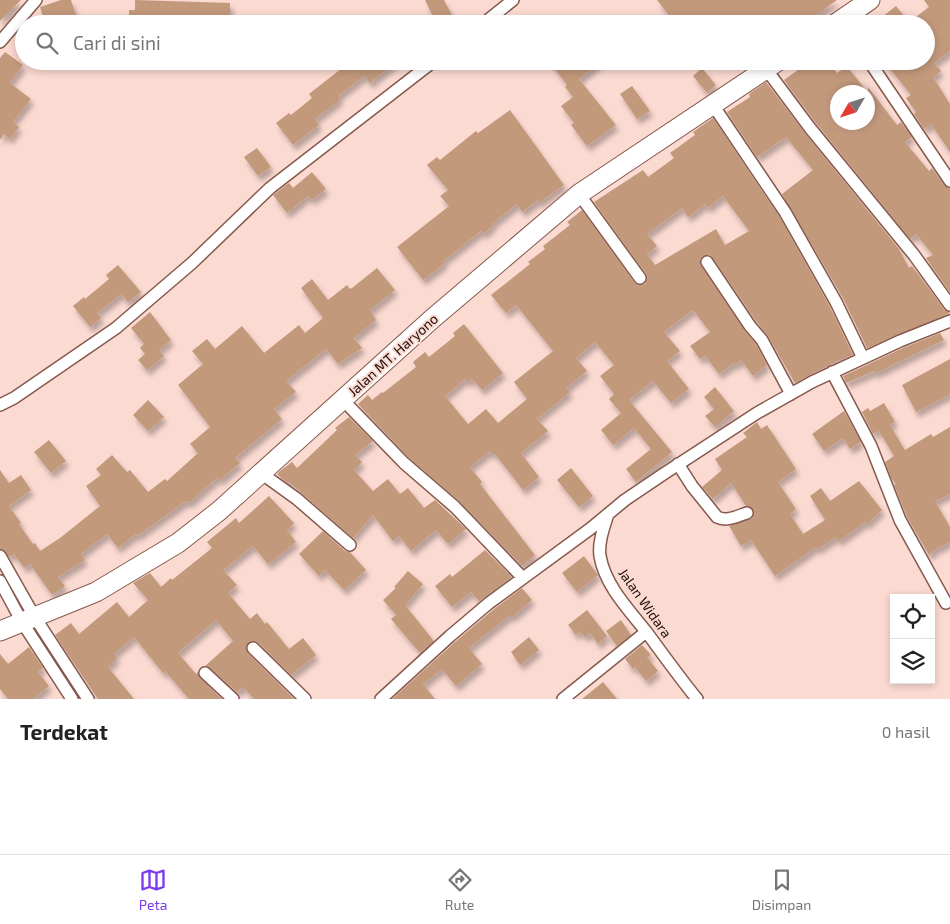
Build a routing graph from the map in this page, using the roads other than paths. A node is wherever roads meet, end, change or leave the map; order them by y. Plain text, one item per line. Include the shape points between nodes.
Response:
1 (36, 0) edge
2 (513, 0) edge
3 (870, 0) edge
4 (23, 15) edge
5 (494, 15) edge
6 (850, 15) edge
7 (15, 24) edge
8 (0, 42) edge
9 (422, 70) edge
10 (765, 70) edge
11 (775, 70) edge
12 (875, 70) edge
13 (713, 105) junction
14 (950, 181) edge
15 (579, 194) junction
16 (707, 262) dead end
17 (640, 278) dead end
18 (950, 305) edge
19 (950, 321) edge
20 (863, 358) junction
21 (832, 372) junction
22 (791, 394) junction
23 (343, 400) junction
24 (0, 405) edge
25 (678, 464) junction
26 (261, 473) junction
27 (747, 513) dead end
28 (608, 514) junction
29 (350, 545) dead end
30 (0, 556) edge
31 (522, 577) junction
32 (0, 581) edge
33 (946, 603) dead end
34 (28, 619) junction
35 (0, 631) edge
36 (646, 632) junction
37 (253, 648) dead end
38 (205, 673) dead end
39 (72, 699) edge
40 (88, 699) edge
41 (233, 699) edge
42 (305, 699) edge
43 (381, 699) edge
44 (563, 699) edge
45 (697, 699) edge

1 - 4 street
2 - 5 street
3 - 6 main road
7 - 8 street
9 - 24 street via 270,188 192,263 116,328
10 - 13 main road, Jalan MT. Haryono
11 - 18 street via 810,128 914,255
12 - 14 street
13 - 15 main road, Jalan MT. Haryono
13 - 20 street via 784,212 836,302
15 - 17 street
15 - 23 main road, Jalan MT. Haryono
16 - 22 street via 762,340
19 - 20 street
20 - 21 street
21 - 22 street
21 - 33 street via 871,446 900,520
22 - 25 street
23 - 26 main road, Jalan MT. Haryono
23 - 31 street via 404,463 455,507
25 - 27 street via 718,517 728,519
25 - 28 street
26 - 29 street
26 - 34 main road, Jalan MT. Haryono via 178,543 96,592
28 - 31 street
28 - 36 street, Jalan Widara via 600,542 604,570 613,589
30 - 34 street
31 - 43 street
32 - 34 street
34 - 35 main road, Jalan MT. Haryono
34 - 39 street
34 - 40 street
36 - 44 street
36 - 45 street, Jalan Widara
37 - 42 street
38 - 41 street

